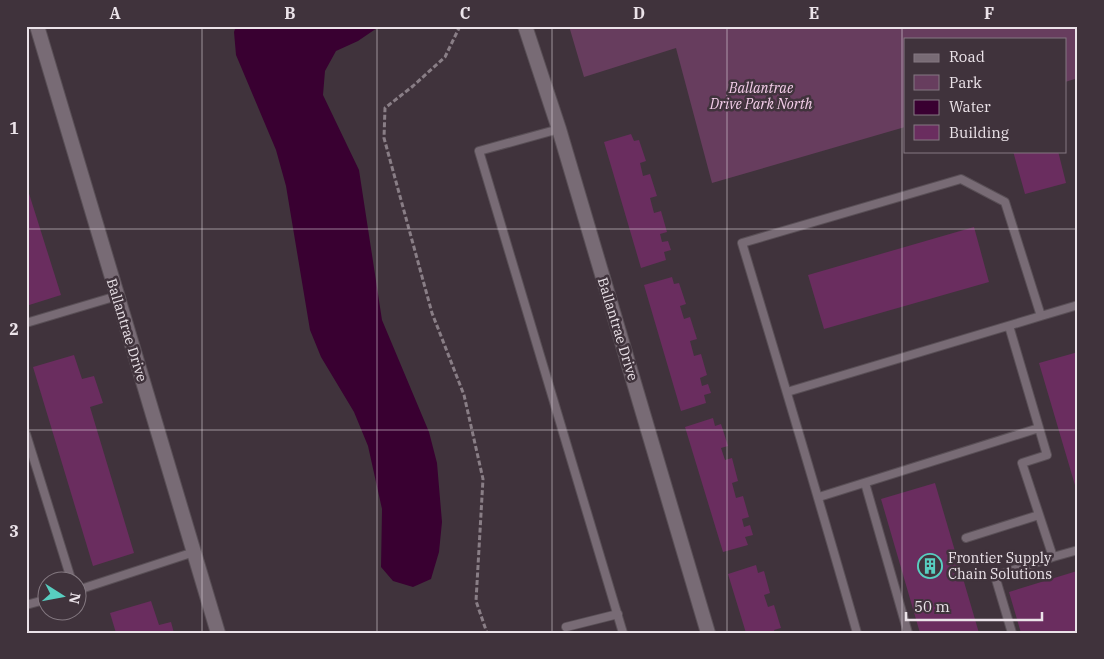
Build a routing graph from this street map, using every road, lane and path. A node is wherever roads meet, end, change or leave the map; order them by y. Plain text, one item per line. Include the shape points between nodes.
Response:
1 (37, 26) edge
2 (460, 26) edge
3 (525, 26) edge
4 (559, 129) junction
5 (117, 296) junction
6 (1078, 305) edge
7 (1041, 316) junction
8 (26, 323) edge
9 (1009, 326) junction
10 (787, 392) junction
11 (1039, 428) junction
12 (26, 434) edge
13 (865, 483) junction
14 (819, 497) junction
15 (1039, 515) junction
16 (966, 538) dead end
17 (1078, 550) edge
18 (194, 552) junction
19 (1053, 557) junction
20 (69, 572) edge
21 (88, 587) edge
22 (618, 614) junction
23 (566, 627) dead end
24 (218, 633) edge
25 (486, 633) edge
26 (624, 633) edge
27 (708, 633) edge
28 (857, 633) edge
29 (908, 633) edge
30 (1012, 633) edge

1 - 5 street, Ballantrae Drive
2 - 25 path via 445,56 385,108 384,138 432,313 464,395 483,479 476,600
3 - 4 street, Ballantrae Drive
4 - 22 lane via 479,151
4 - 27 street, Ballantrae Drive
5 - 8 lane
5 - 18 street, Ballantrae Drive
6 - 7 lane
7 - 9 lane
7 - 10 lane via 1005,202 961,179 742,243
9 - 10 lane
9 - 11 lane
10 - 14 lane
11 - 13 lane
11 - 15 lane via 1047,455 1022,463
12 - 20 lane
13 - 14 lane
13 - 29 lane
14 - 28 lane
15 - 16 lane
15 - 19 lane
17 - 19 lane
18 - 21 lane
18 - 24 street, Ballantrae Drive
19 - 30 lane via 996,576
22 - 23 lane
22 - 26 lane

